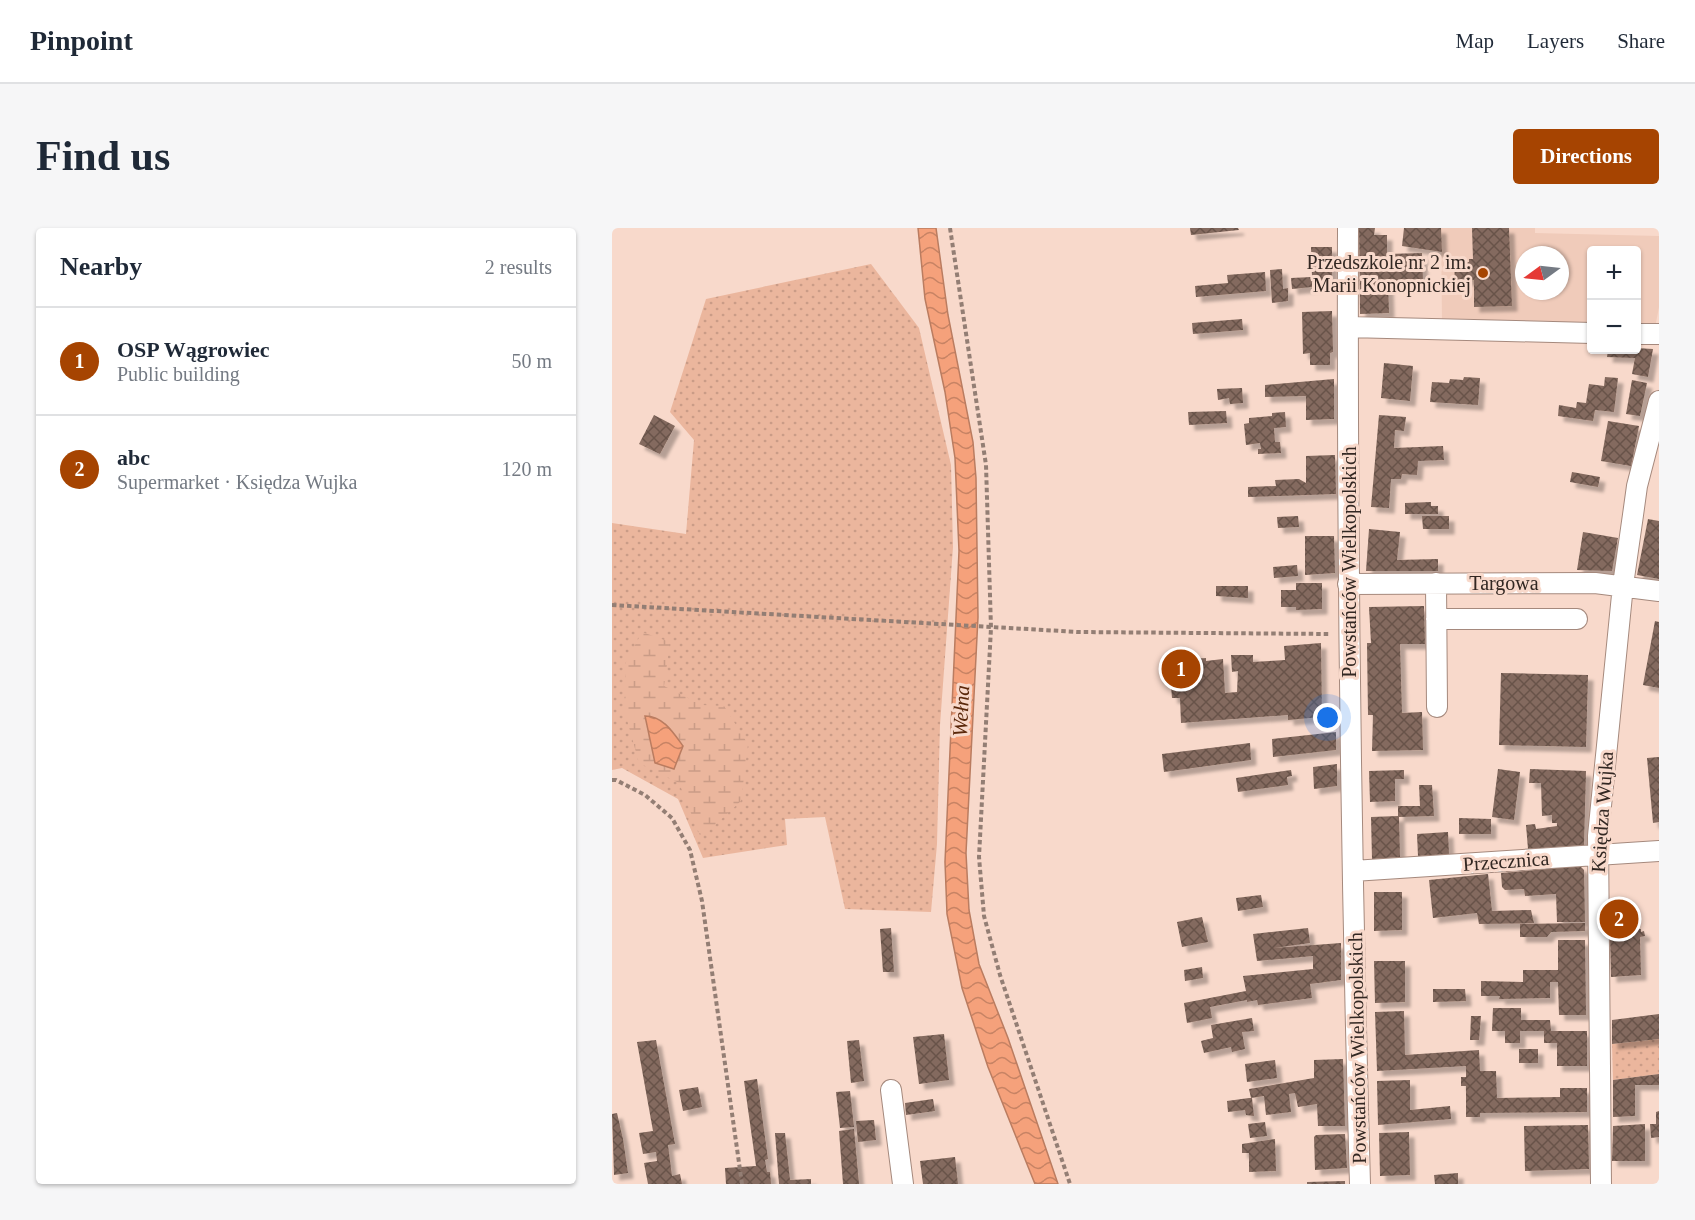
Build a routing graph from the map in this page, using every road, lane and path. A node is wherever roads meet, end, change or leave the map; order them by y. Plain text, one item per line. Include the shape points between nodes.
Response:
1 (950, 228) edge
2 (1348, 228) edge
3 (1347, 327) junction
4 (1587, 333) edge
5 (1641, 334) edge
6 (1659, 334) edge
7 (1659, 401) edge
8 (1436, 583) junction
9 (1348, 584) junction
10 (1623, 585) junction
11 (1659, 591) edge
12 (612, 605) edge
13 (1436, 618) junction
14 (1577, 619) dead end
15 (991, 628) junction
16 (1349, 634) junction
17 (1437, 706) dead end
18 (612, 780) edge
19 (1659, 851) edge
20 (1598, 855) junction
21 (1353, 871) junction
22 (891, 1090) dead end
23 (742, 1184) edge
24 (903, 1184) edge
25 (1070, 1184) edge
26 (1360, 1184) edge
27 (1601, 1184) edge

1 - 15 path via 986,465
2 - 3 street, Powstańców Wielkopolskich
3 - 4 street
3 - 9 street, Powstańców Wielkopolskich
5 - 6 street
7 - 10 street, Księdza Wujka via 1637,486
8 - 9 street, Targowa
8 - 10 street, Targowa
8 - 13 street
9 - 16 street, Powstańców Wielkopolskich
10 - 11 street, Targowa
10 - 20 street, Księdza Wujka
12 - 15 path
13 - 14 street
13 - 17 street
15 - 16 path
15 - 25 path via 979,857 984,916
16 - 21 street, Powstańców Wielkopolskich
18 - 23 path via 645,795 672,818 690,850 702,901
19 - 20 street, Przecznica
20 - 21 street, Przecznica
20 - 27 street, Księdza Wujka
21 - 26 street, Powstańców Wielkopolskich
22 - 24 street

